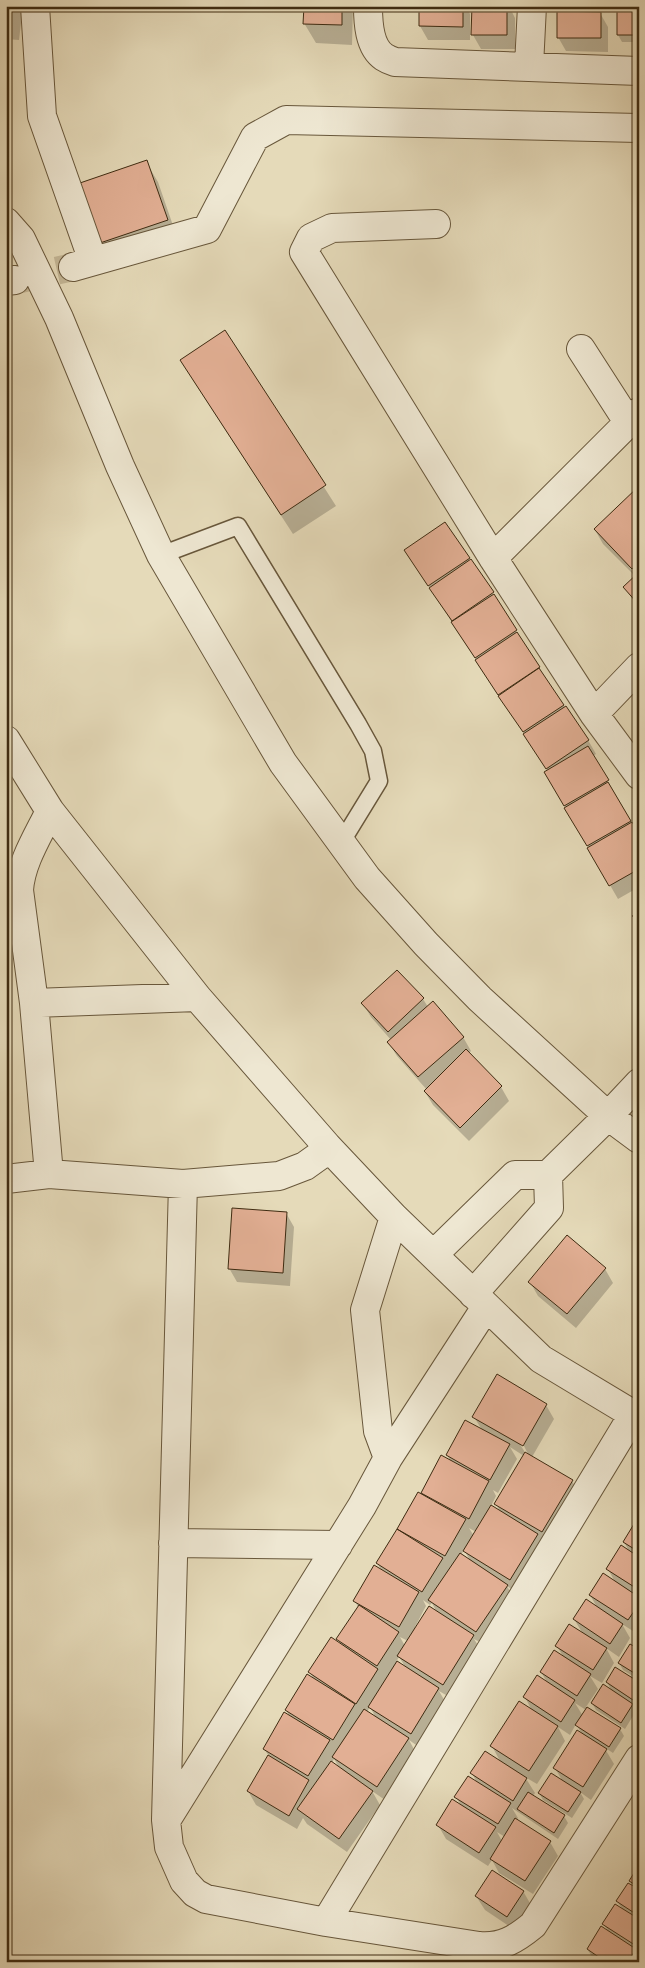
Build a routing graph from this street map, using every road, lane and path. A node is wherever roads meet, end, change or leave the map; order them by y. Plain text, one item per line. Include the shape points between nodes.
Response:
1 (35, 6) edge
2 (368, 6) edge
3 (532, 6) edge
4 (530, 66) junction
5 (639, 72) edge
6 (639, 128) edge
7 (6, 222) edge
8 (436, 224) dead end
9 (581, 349) dead end
10 (633, 417) edge
11 (161, 555) junction
12 (493, 558) junction
13 (639, 667) edge
14 (594, 714) junction
15 (6, 740) edge
16 (639, 776) edge
17 (50, 811) junction
18 (341, 843) junction
19 (197, 997) junction
20 (34, 1003) junction
21 (639, 1083) edge
22 (608, 1116) junction
23 (639, 1139) edge
24 (327, 1146) junction
25 (49, 1174) junction
26 (548, 1175) junction
27 (6, 1179) edge
28 (184, 1184) junction
29 (394, 1216) junction
30 (434, 1254) junction
31 (480, 1300) junction
32 (636, 1416) edge
33 (388, 1458) junction
34 (174, 1543) junction
35 (338, 1545) junction
36 (639, 1759) edge
37 (166, 1820) junction
38 (326, 1922) junction

1 - 6 street via 42,116 83,264 207,229 255,137 286,120
2 - 4 street via 372,41 382,56 395,62
3 - 4 street
4 - 5 street
7 - 11 street via 21,239 59,318
8 - 12 street via 332,228 311,238 304,252
9 - 10 street
10 - 12 street
11 - 18 street via 283,763
11 - 18 lane via 238,526 373,751 379,781
12 - 14 street
13 - 14 street
14 - 16 street
15 - 17 street
17 - 19 street
17 - 20 street via 20,877
18 - 22 street via 367,878 426,944 480,999
19 - 20 street
19 - 24 street
20 - 25 street
21 - 22 street
22 - 23 street
22 - 26 street
24 - 28 street via 305,1166 279,1176
24 - 29 street
25 - 27 street
25 - 28 street
26 - 30 street via 515,1175
26 - 31 street via 549,1208
28 - 34 street
29 - 30 street
29 - 33 street via 365,1310 378,1431
30 - 31 street
31 - 32 street via 541,1359
31 - 33 street
32 - 38 street
33 - 35 street
34 - 35 street
34 - 37 street
35 - 37 street
36 - 38 street via 533,1925 517,1939 488,1947
37 - 38 street via 169,1847 184,1881 195,1893 206,1899

